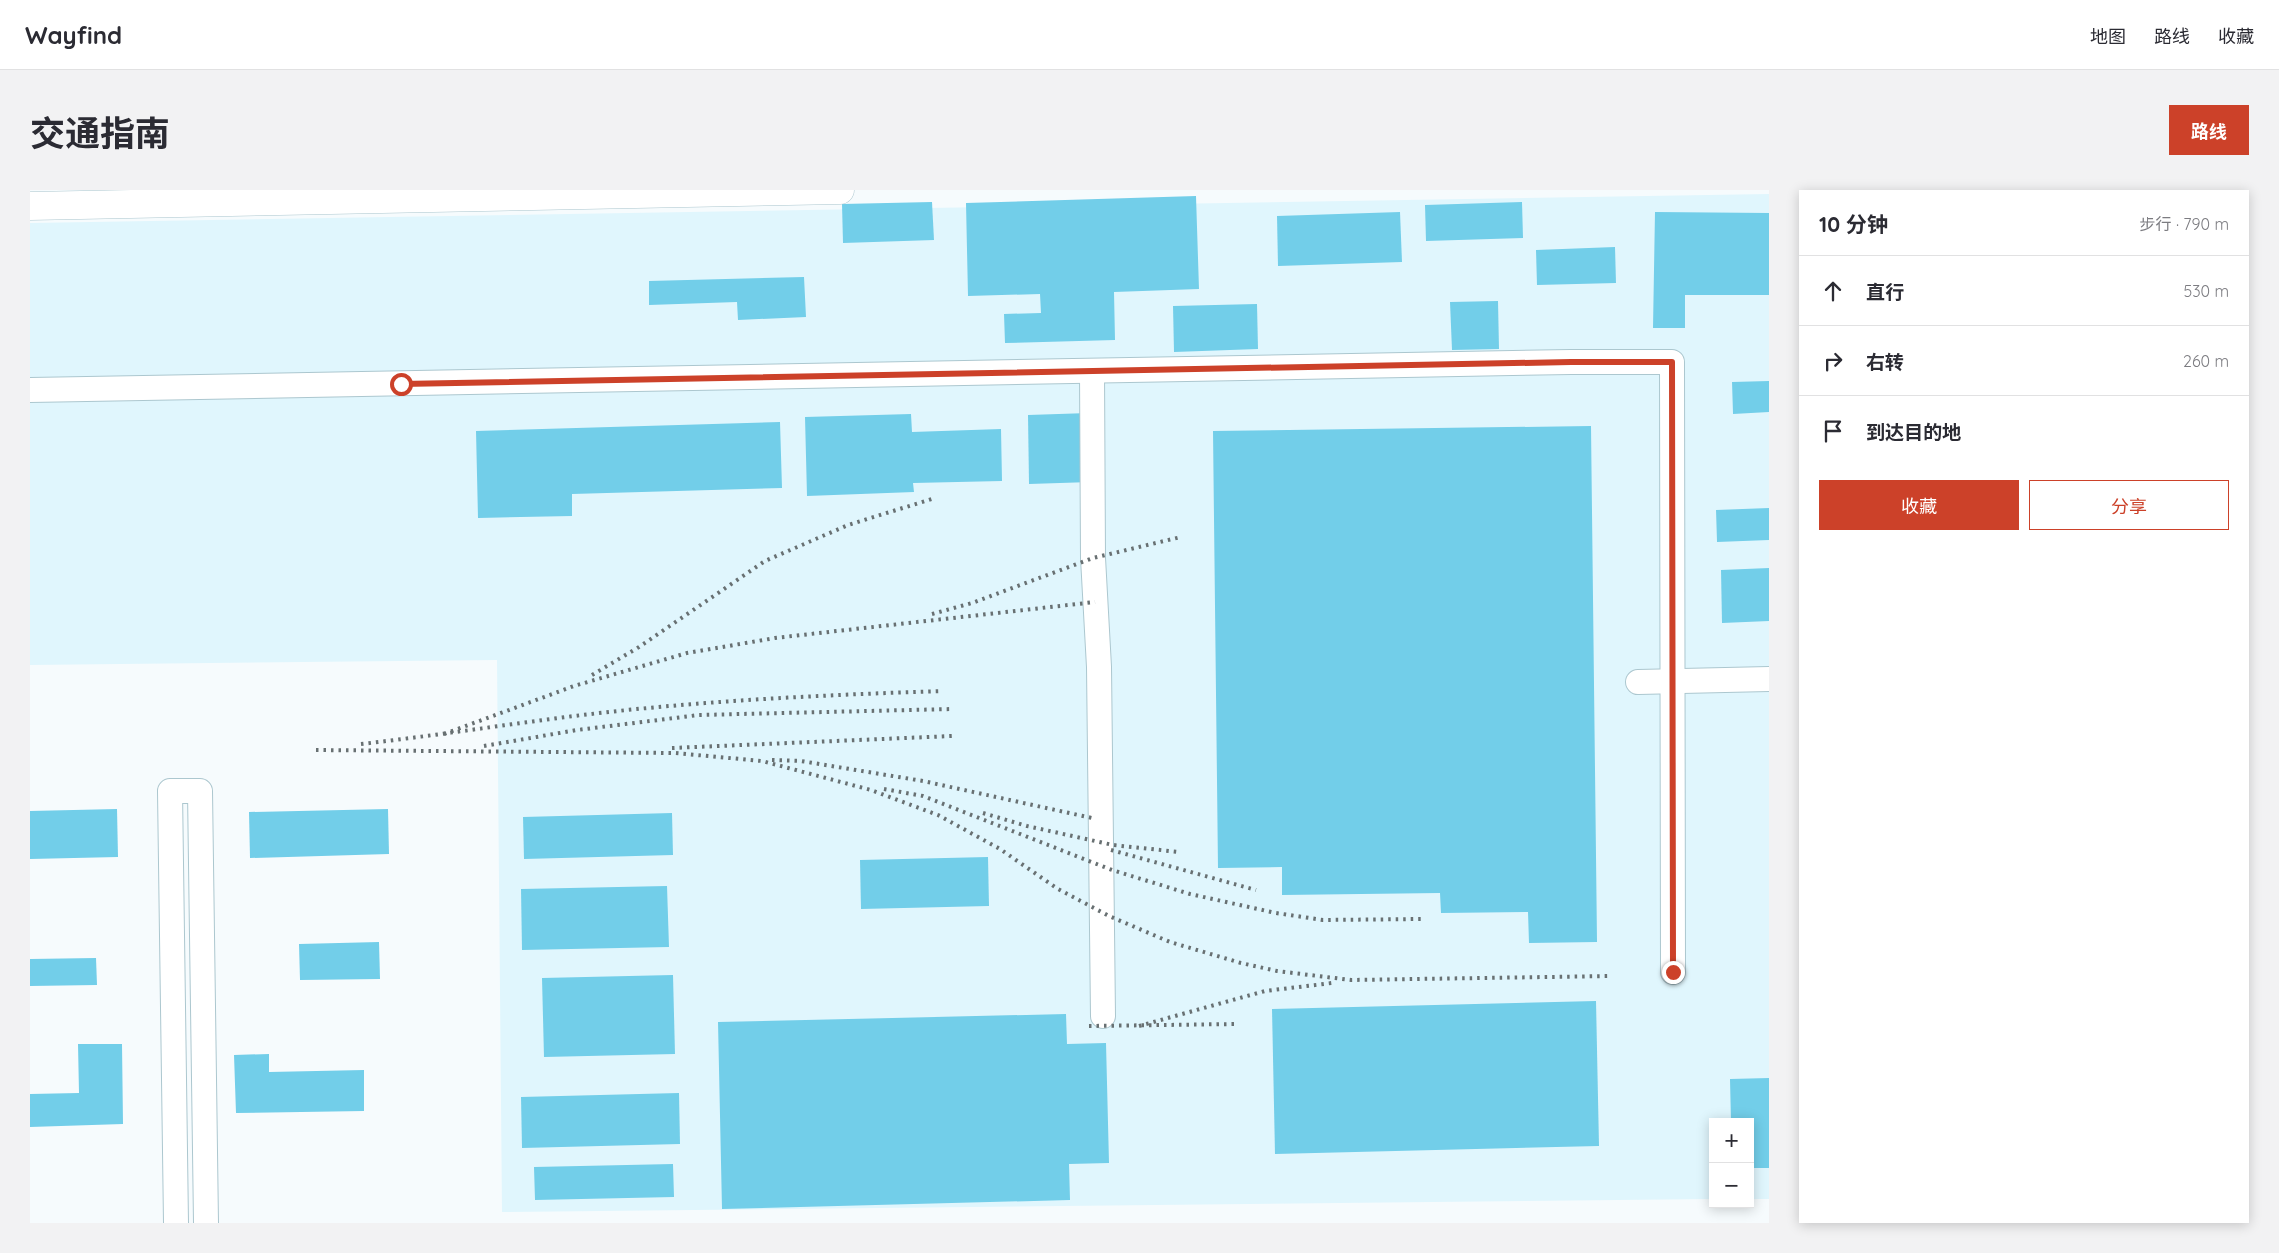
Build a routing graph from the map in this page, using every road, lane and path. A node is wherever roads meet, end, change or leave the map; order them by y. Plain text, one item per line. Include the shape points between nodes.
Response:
1 (840, 190) edge
2 (30, 206) edge
3 (1092, 371) junction
4 (30, 390) edge
5 (1769, 680) edge
6 (1673, 681) junction
7 (1638, 682) dead end
8 (1673, 972) dead end
9 (1102, 1016) dead end
10 (175, 1186) junction
11 (205, 1186) junction
12 (176, 1223) edge
13 (206, 1223) edge

1 - 2 highway
3 - 4 street
3 - 6 street via 1672,362
3 - 9 street
5 - 6 street
6 - 7 street
6 - 8 street
10 - 11 street
10 - 11 street via 170,791 200,791
10 - 12 street
11 - 13 street

